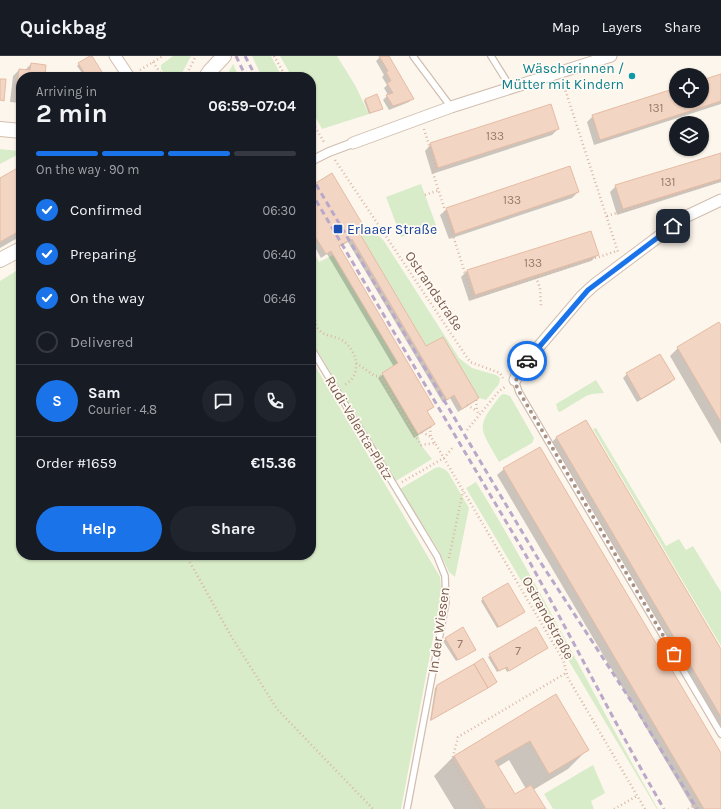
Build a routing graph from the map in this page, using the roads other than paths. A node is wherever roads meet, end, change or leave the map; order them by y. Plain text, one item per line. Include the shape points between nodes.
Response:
1 (115, 56) edge
2 (212, 56) edge
3 (224, 56) edge
4 (413, 56) edge
5 (491, 56) edge
6 (611, 56) edge
7 (126, 72) edge
8 (208, 72) edge
9 (210, 72) edge
10 (511, 88) junction
11 (450, 107) junction
12 (0, 129) edge
13 (16, 131) edge
14 (353, 143) joint
15 (316, 158) edge
16 (721, 200) edge
17 (16, 252) edge
18 (0, 260) edge
19 (316, 357) edge
20 (515, 380) joint
21 (395, 487) joint
22 (721, 734) edge
23 (407, 809) edge

1 - 7 street
2 - 8 street
3 - 9 street
4 - 11 lane
5 - 10 lane
6 - 10 street
10 - 11 street
11 - 14 street
12 - 13 street
14 - 15 street
16 - 20 street via 685,217 588,290 524,364
17 - 18 street
19 - 21 lane, Rudi-Valenta-Platz
20 - 22 lane via 519,392
21 - 23 lane, In der Wiesen via 444,570 446,602

